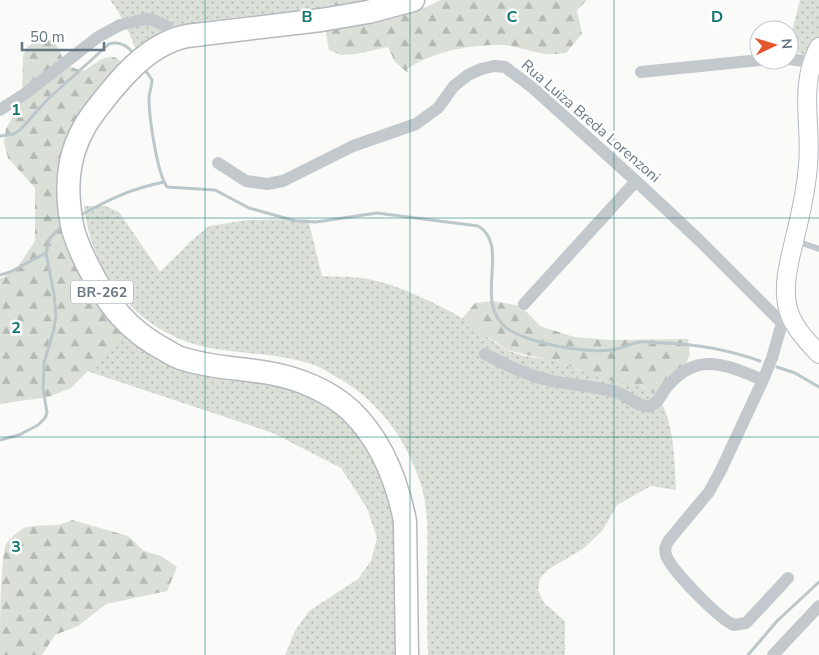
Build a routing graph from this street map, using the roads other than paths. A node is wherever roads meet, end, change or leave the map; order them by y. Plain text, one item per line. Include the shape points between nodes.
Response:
1 (412, 0) edge
2 (177, 38) junction
3 (815, 54) edge
4 (799, 57) edge
5 (749, 61) edge
6 (641, 72) dead end
7 (0, 110) edge
8 (813, 116) edge
9 (218, 163) dead end
10 (636, 181) junction
11 (794, 240) junction
12 (819, 249) edge
13 (524, 304) dead end
14 (787, 305) junction
15 (782, 323) junction
16 (485, 354) dead end
17 (819, 354) edge
18 (763, 380) junction
19 (788, 578) dead end
20 (819, 606) edge
21 (407, 655) edge
22 (773, 655) edge

1 - 2 highway, BR-262 via 321,20
2 - 7 street via 166,26 153,20 120,25 98,37
2 - 21 highway, BR-262 via 151,53 121,78 89,118 70,163 67,188 73,232 97,285 114,310 132,329 155,345 183,359 272,373 305,383 351,411 368,431 391,472 405,521
3 - 4 street
3 - 8 street via 806,92
5 - 6 street
8 - 11 street via 801,211
9 - 10 street, Rua Luiza Breda Lorenzoni via 246,181 267,184 282,181 353,146 416,124 438,108 454,86 468,75 494,66 505,68 533,88
10 - 13 street
10 - 15 street, Rua Luiza Breda Lorenzoni
11 - 12 lane
11 - 14 street via 785,288
14 - 15 street
14 - 17 street via 799,332
15 - 18 street
16 - 18 street via 525,373 622,394 643,407 655,404 678,374 703,363
18 - 19 street via 709,492 669,540 665,552 679,576 734,625 746,622
20 - 22 street

